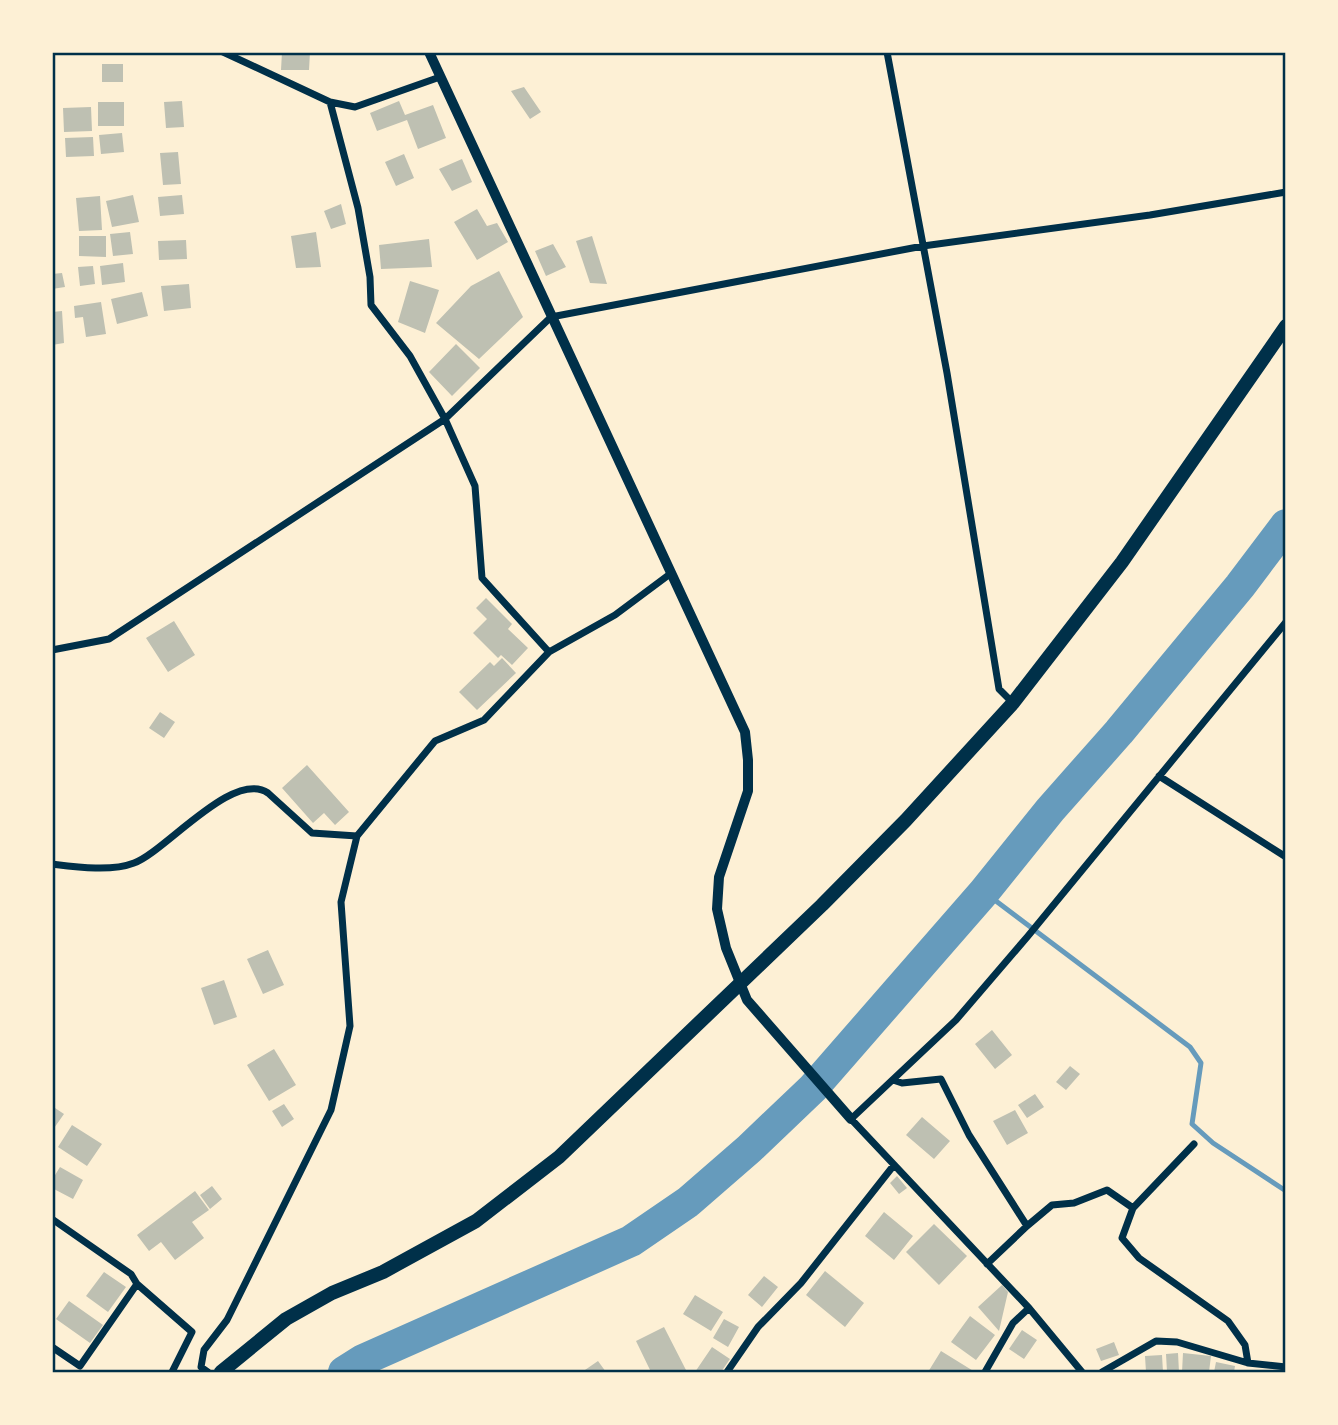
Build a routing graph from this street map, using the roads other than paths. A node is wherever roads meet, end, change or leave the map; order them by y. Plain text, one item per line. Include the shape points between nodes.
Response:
1 (223, 52) edge
2 (429, 52) edge
3 (887, 52) edge
4 (440, 77) junction
5 (330, 102) junction
6 (1286, 192) edge
7 (923, 246) junction
8 (551, 317) junction
9 (1286, 326) edge
10 (445, 419) junction
11 (670, 574) junction
12 (1286, 622) edge
13 (52, 650) edge
14 (549, 652) junction
15 (1013, 703) junction
16 (1159, 776) junction
17 (357, 836) junction
18 (1286, 857) edge
19 (52, 864) edge
20 (739, 982) junction
21 (893, 1080) junction
22 (848, 1116) junction
23 (1194, 1144) dead end
24 (894, 1165) junction
25 (1133, 1208) junction
26 (52, 1219) edge
27 (1027, 1226) junction
28 (987, 1264) junction
29 (136, 1284) junction
30 (1029, 1308) junction
31 (52, 1347) edge
32 (1248, 1363) junction
33 (1286, 1367) edge
34 (199, 1370) edge
35 (172, 1373) edge
36 (208, 1373) edge
37 (221, 1373) edge
38 (727, 1373) edge
39 (985, 1373) edge
40 (1082, 1373) edge
41 (1102, 1373) edge

1 - 5 street
2 - 4 street
3 - 7 street
4 - 5 street via 355,107
4 - 8 street
5 - 10 street via 358,208 371,305 410,356
6 - 7 street
7 - 8 street
7 - 15 street via 999,689
8 - 10 street
8 - 11 street
9 - 15 main road via 1122,562
10 - 13 street via 109,639
10 - 14 street via 475,486 482,578
11 - 14 street via 615,615
11 - 20 street via 744,732 748,791 719,877 717,909
12 - 16 street
14 - 17 street via 484,720 435,741
15 - 20 main road via 906,820
16 - 18 street
16 - 21 street via 956,1020
17 - 19 street via 312,833 261,788 249,788 215,804 135,863 92,869
17 - 34 street via 341,902 351,1027 331,1110 227,1320 204,1350
20 - 22 street via 757,1013
20 - 37 main road via 559,1157 476,1221 286,1319
21 - 22 street
21 - 27 street via 941,1079 969,1135
22 - 24 street
23 - 25 street
24 - 28 street
24 - 38 street via 801,1283 758,1327
25 - 27 street via 1107,1190 1074,1203 1052,1205
25 - 32 street via 1122,1238 1139,1258 1228,1321 1245,1345
26 - 29 street via 131,1274
27 - 28 street
28 - 30 street
29 - 31 street via 80,1366
29 - 35 street via 192,1332
30 - 39 street via 1013,1323
30 - 40 street
32 - 33 street
32 - 41 street via 1177,1342 1156,1341
34 - 36 street

